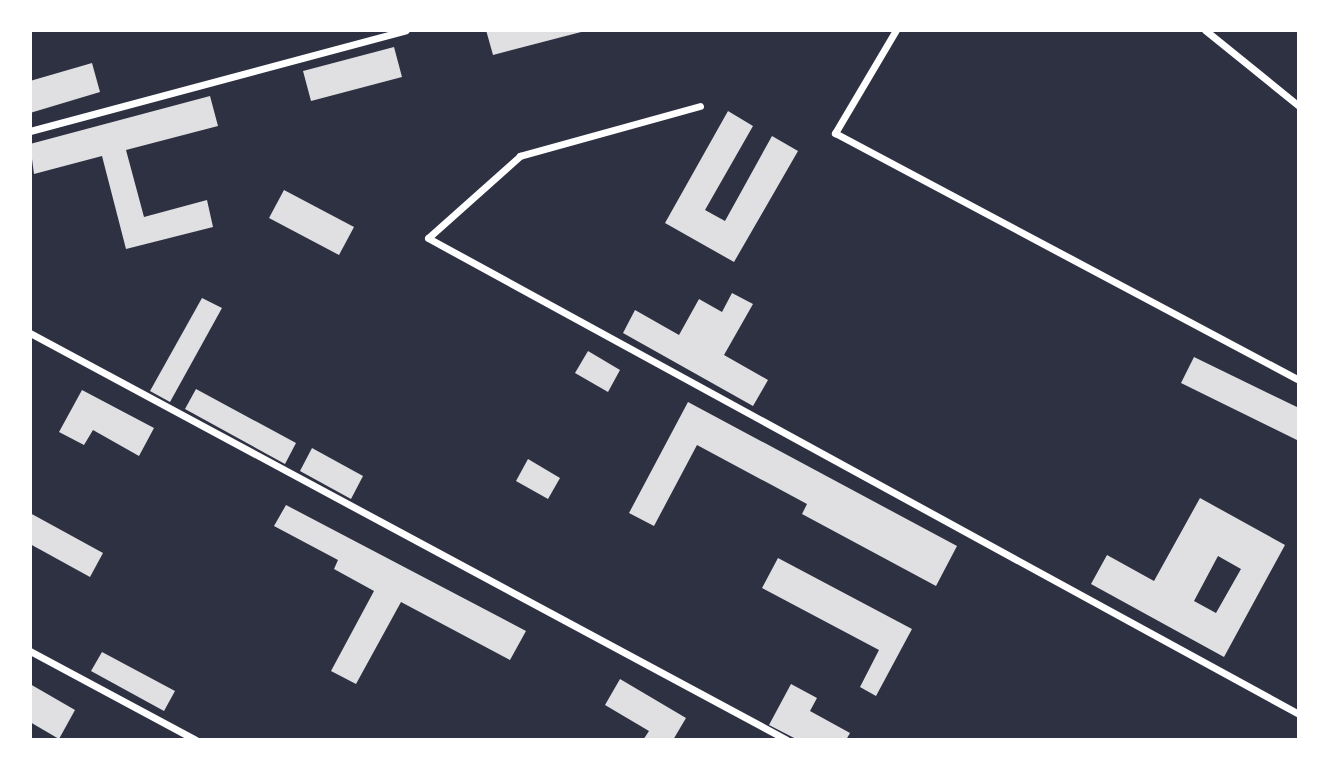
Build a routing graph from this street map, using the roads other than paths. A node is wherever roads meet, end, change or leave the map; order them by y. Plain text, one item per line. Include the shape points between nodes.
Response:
1 (406, 30) edge
2 (896, 30) edge
3 (1205, 30) edge
4 (700, 106) dead end
5 (1299, 106) edge
6 (30, 131) edge
7 (30, 333) edge
8 (1299, 380) edge
9 (30, 651) edge
10 (1299, 714) edge
11 (196, 740) edge
12 (787, 740) edge

1 - 6 street
2 - 8 street via 835,133
3 - 5 street
4 - 10 street via 520,156 428,238
7 - 12 street
9 - 11 street

